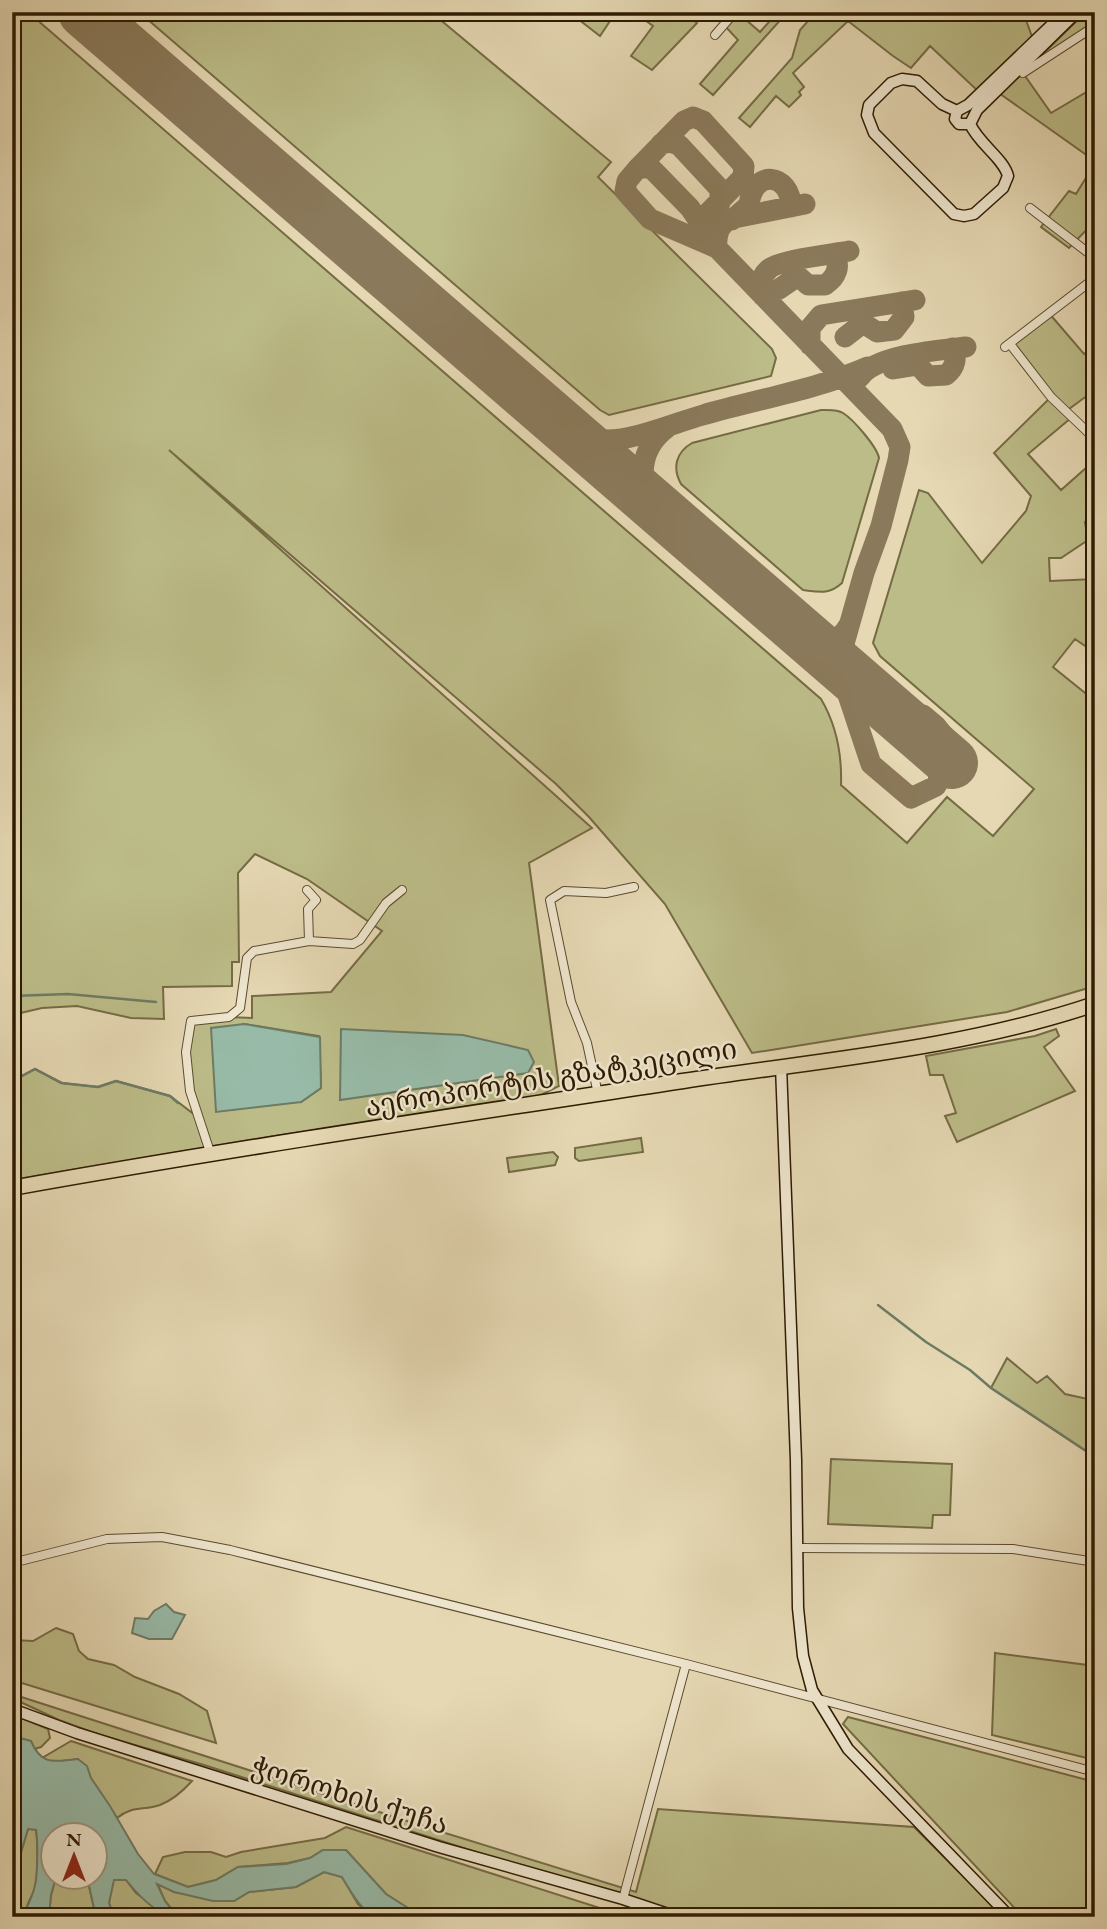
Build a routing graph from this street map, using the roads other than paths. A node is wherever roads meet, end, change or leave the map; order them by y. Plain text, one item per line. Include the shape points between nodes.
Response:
1 (735, 12) edge
2 (1065, 12) edge
3 (1077, 12) edge
4 (1095, 26) edge
5 (715, 35) dead end
6 (1023, 73) dead end
7 (961, 109) junction
8 (972, 120) junction
9 (1030, 208) dead end
10 (1095, 258) edge
11 (1095, 278) edge
12 (1095, 439) edge
13 (634, 887) dead end
14 (307, 890) dead end
15 (402, 890) dead end
16 (309, 941) junction
17 (1095, 1004) edge
18 (781, 1066) junction
19 (598, 1094) junction
20 (211, 1155) junction
21 (12, 1188) edge
22 (798, 1548) junction
23 (1095, 1562) edge
24 (12, 1563) edge
25 (686, 1664) junction
26 (817, 1700) junction
27 (12, 1709) edge
28 (1095, 1772) edge
29 (623, 1899) junction
30 (677, 1917) edge
31 (1010, 1917) edge

1 - 5 street
2 - 7 street
3 - 8 street via 979,107
4 - 6 street
7 - 8 street via 972,110
7 - 8 street via 955,119 959,124 965,126
7 - 8 street via 942,104 917,81 902,79 891,83 869,105 867,115 874,133 949,212 959,216 974,214 994,198 1008,176 1003,164 975,136
9 - 10 street
11 - 12 street via 1007,345
13 - 19 street via 606,893 564,891 550,900 571,1002 587,1043
14 - 16 street via 316,900 308,909
15 - 16 street via 353,944
16 - 20 street via 254,951 247,958 240,1008 229,1017 191,1021 186,1052 190,1091
17 - 18 highway, აეროპორტის გზატკეცილი via 1008,1031
18 - 19 highway, აეროპორტის გზატკეცილი
18 - 22 street
19 - 20 highway, აეროპორტის გზატკეცილი
20 - 21 highway, აეროპორტის გზატკეცილი
22 - 23 street via 1013,1549
22 - 26 street via 803,1656
24 - 25 street via 107,1539 162,1537
25 - 26 street
25 - 29 street
26 - 28 street
26 - 31 street via 848,1749
27 - 29 street, ჭოროხის ქუჩა via 439,1847
29 - 30 street, ჭოროხის ქუჩა

